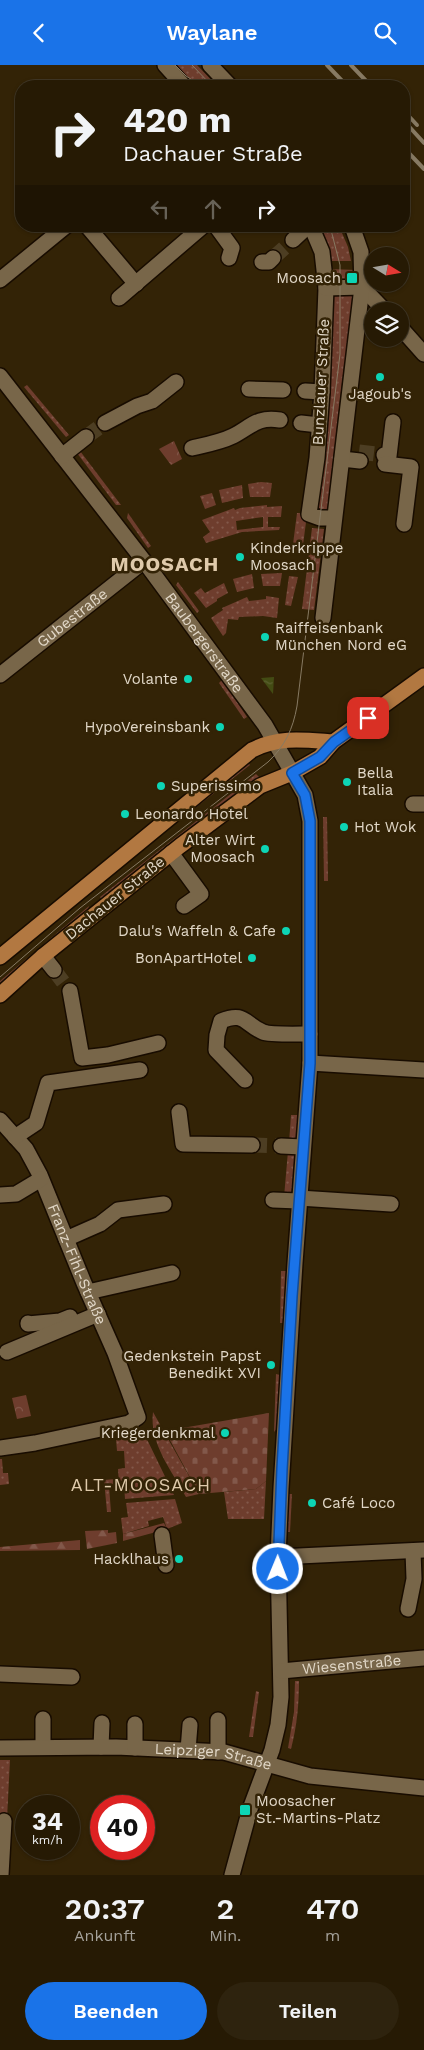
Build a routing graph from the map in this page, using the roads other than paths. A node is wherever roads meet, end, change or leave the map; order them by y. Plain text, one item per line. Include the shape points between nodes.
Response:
1 (165, 65) edge
2 (210, 65) edge
3 (179, 80) edge
4 (224, 80) edge
5 (59, 232) edge
6 (92, 232) edge
7 (196, 232) edge
8 (220, 232) edge
9 (303, 232) edge
10 (313, 232) edge
11 (354, 232) edge
12 (293, 240) tunnel mouth
13 (229, 258) dead end
14 (0, 280) edge
15 (136, 284) junction
16 (362, 287) junction
17 (326, 288) junction
18 (119, 298) dead end
19 (376, 302) edge
20 (409, 337) edge
21 (424, 354) edge
22 (0, 376) edge
23 (176, 382) dead end
24 (249, 389) dead end
25 (283, 390) dead end
26 (305, 391) dead end
27 (322, 392) junction
28 (280, 420) dead end
29 (393, 422) dead end
30 (104, 423) tunnel mouth
31 (302, 423) dead end
32 (319, 425) junction
33 (86, 437) tunnel mouth
34 (192, 448) dead end
35 (342, 455) junction
36 (62, 456) junction
37 (360, 457) tunnel mouth
38 (334, 518) junction
39 (404, 524) dead end
40 (144, 561) junction
41 (322, 618) dead end
42 (0, 675) edge
43 (424, 676) edge
44 (276, 741) junction
45 (334, 742) junction
46 (292, 773) junction
47 (171, 853) junction
48 (184, 906) dead end
49 (43, 956) junction
50 (0, 957) edge
51 (54, 970) tunnel mouth
52 (70, 991) tunnel mouth
53 (0, 995) edge
54 (310, 1034) junction
55 (158, 1043) dead end
56 (310, 1063) junction
57 (140, 1070) dead end
58 (424, 1071) edge
59 (245, 1080) dead end
60 (178, 1113) dead end
61 (0, 1120) edge
62 (15, 1137) junction
63 (252, 1145) tunnel mouth
64 (281, 1146) tunnel mouth
65 (303, 1147) junction
66 (41, 1179) junction
67 (0, 1195) edge
68 (273, 1200) dead end
69 (299, 1200) junction
70 (164, 1204) dead end
71 (391, 1204) dead end
72 (66, 1239) junction
73 (172, 1273) dead end
74 (93, 1304) junction
75 (28, 1323) dead end
76 (7, 1352) dead end
77 (0, 1448) edge
78 (162, 1535) dead end
79 (418, 1551) edge
80 (278, 1557) junction
81 (166, 1565) dead end
82 (408, 1609) dead end
83 (424, 1658) edge
84 (280, 1671) junction
85 (0, 1674) edge
86 (72, 1677) dead end
87 (43, 1719) dead end
88 (218, 1720) dead end
89 (102, 1723) dead end
90 (136, 1724) dead end
91 (190, 1725) dead end
92 (43, 1747) junction
93 (101, 1747) junction
94 (0, 1748) edge
95 (135, 1748) junction
96 (188, 1750) junction
97 (218, 1752) junction
98 (266, 1764) junction
99 (424, 1788) edge
100 (4, 1821) dead end
101 (1, 1875) edge
102 (232, 1875) edge

1 - 3 street
2 - 4 street
5 - 14 street
6 - 15 street
7 - 15 street
8 - 13 street via 232,248
9 - 12 street
10 - 17 street, Bunzlauer Straße via 322,252
11 - 16 street, Bunzlauer Straße via 361,252
15 - 18 street
16 - 17 street
16 - 19 street
16 - 35 street, Bunzlauer Straße
17 - 27 street, Bunzlauer Straße
20 - 21 street
22 - 36 street, Baubergerstraße
23 - 30 street via 152,401
24 - 25 street
26 - 27 street
27 - 32 street, Bunzlauer Straße
28 - 34 street via 261,420 234,436
29 - 39 street via 388,456 384,460 410,467
31 - 32 street
32 - 38 street, Bunzlauer Straße via 309,514
33 - 36 street
35 - 37 street
35 - 38 street, Bunzlauer Straße
36 - 40 street, Baubergerstraße
38 - 41 street, Bunzlauer Straße
40 - 42 street, Gubestraße
40 - 44 street, Baubergerstraße
43 - 45 main road, Dachauer Straße
44 - 45 main road, Dachauer Straße
44 - 46 street, Baubergerstraße
44 - 50 main road, Dachauer Straße via 252,750
45 - 46 main road, Dachauer Straße via 320,757
46 - 47 main road, Dachauer Straße via 260,786
46 - 54 street, Baubergerstraße via 305,795 310,821
47 - 48 street via 201,894
47 - 49 main road, Dachauer Straße
49 - 51 street
49 - 53 main road, Dachauer Straße
52 - 55 street via 82,1058
54 - 56 street, Baubergerstraße
54 - 59 street via 264,1033 245,1018 231,1017 221,1021 216,1050
56 - 58 street
56 - 65 street, Baubergerstraße
57 - 62 street via 48,1083 36,1123
60 - 63 street via 183,1143
61 - 62 street, Franz-Fihl-Straße
62 - 66 street, Franz-Fihl-Straße via 26,1149
64 - 65 street
65 - 69 street, Baubergerstraße
66 - 67 street via 16,1194
66 - 72 street, Franz-Fihl-Straße
68 - 69 street
69 - 71 street
69 - 80 street, Baubergerstraße
70 - 72 street via 118,1211 100,1224
72 - 74 street, Franz-Fihl-Straße
73 - 74 street
74 - 75 street via 60,1321
74 - 76 street
74 - 77 street, Franz-Fihl-Straße via 138,1417 129,1423
78 - 81 street
79 - 80 street
79 - 82 street
80 - 84 street, Baubergerstraße
83 - 84 street, Wiesenstraße
84 - 98 street, Baubergerstraße via 280,1711
85 - 86 street
87 - 92 street
88 - 97 street
89 - 93 street
90 - 95 street
91 - 96 street
92 - 93 street, Leipziger Straße
92 - 94 street, Leipziger Straße
93 - 95 street, Leipziger Straße
95 - 96 street, Leipziger Straße
96 - 97 street, Leipziger Straße
97 - 98 street, Leipziger Straße via 238,1754
98 - 99 street, Leipziger Straße via 310,1776
98 - 102 street, Baubergerstraße via 244,1825
100 - 101 street

